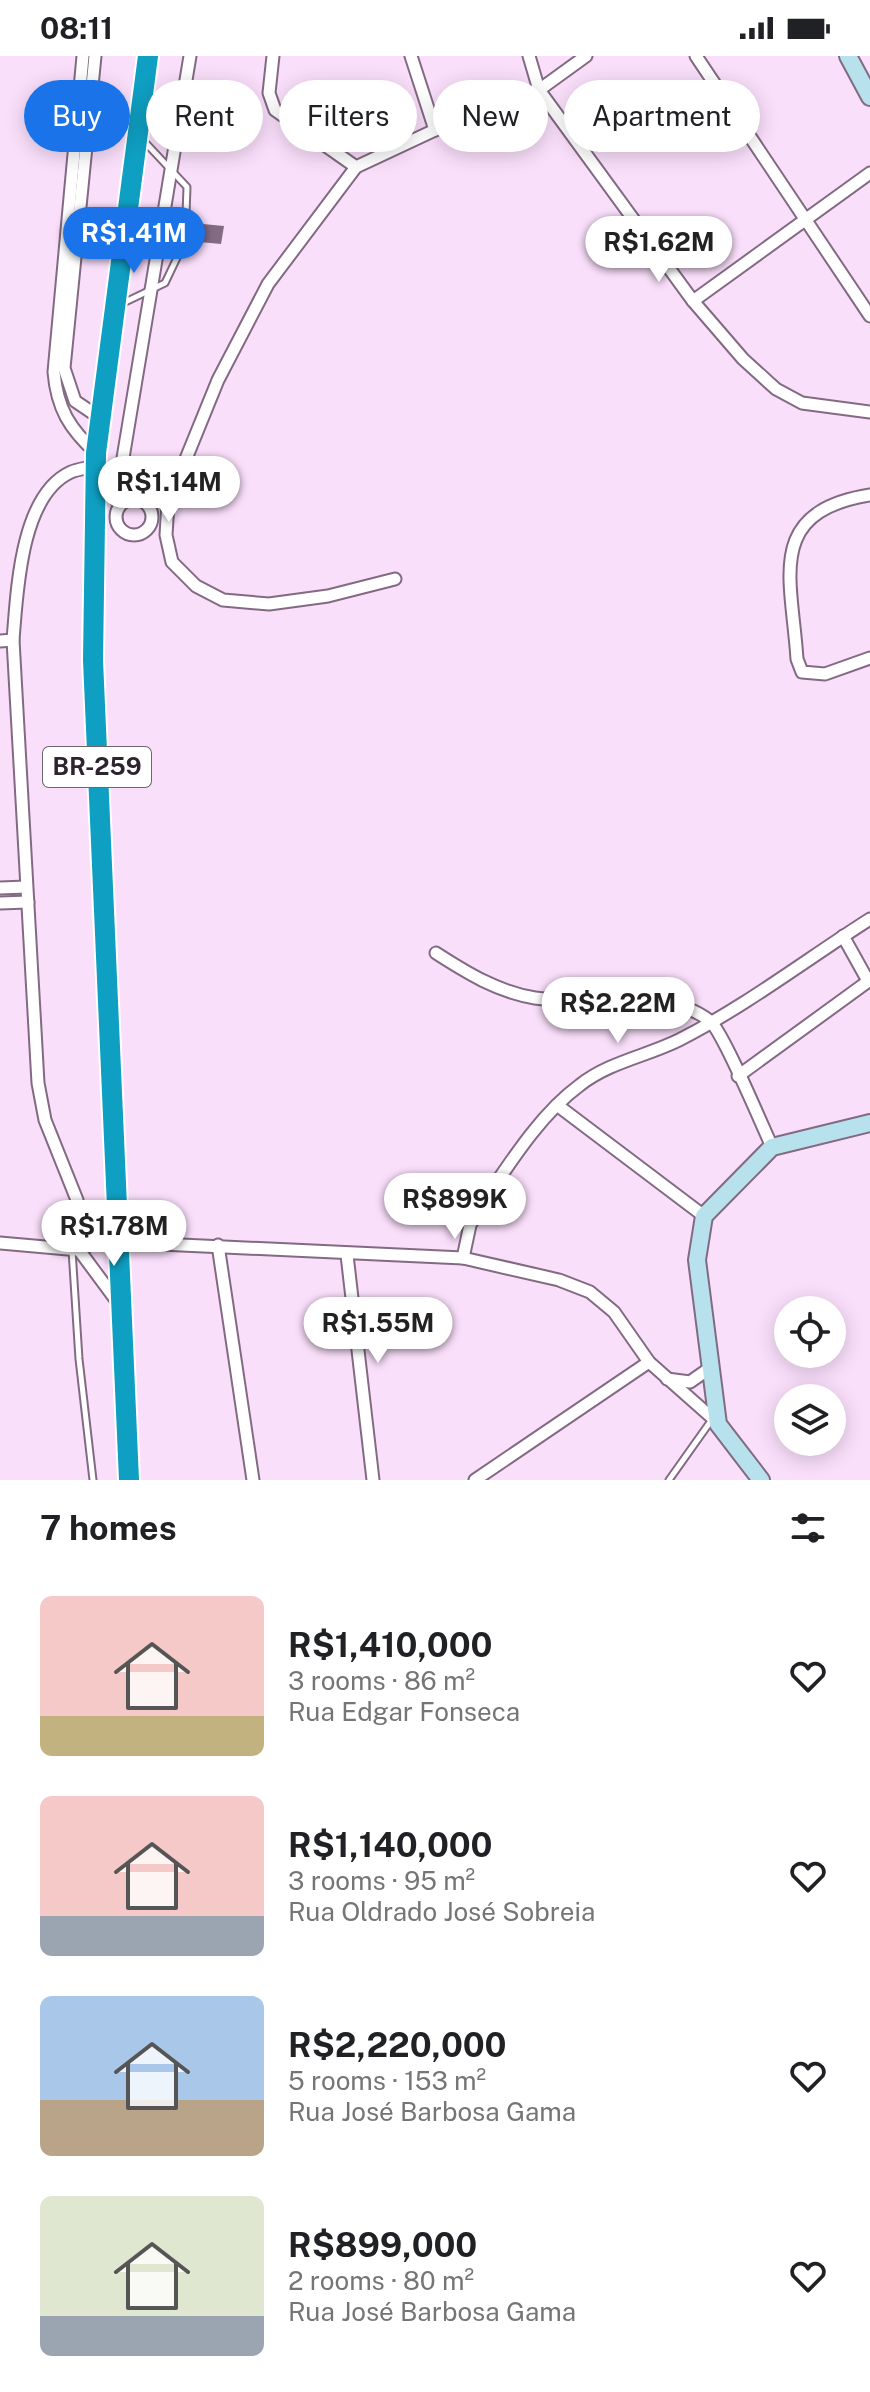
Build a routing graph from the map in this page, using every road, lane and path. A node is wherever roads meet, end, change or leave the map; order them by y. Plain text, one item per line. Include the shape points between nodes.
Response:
1 (83, 56) edge
2 (95, 56) edge
3 (148, 56) edge
4 (190, 56) edge
5 (273, 56) edge
6 (411, 56) edge
7 (529, 56) edge
8 (586, 56) edge
9 (696, 56) edge
10 (848, 56) edge
11 (536, 80) edge
12 (548, 83) edge
13 (870, 97) edge
14 (548, 102) edge
15 (433, 124) edge
16 (433, 131) edge
17 (138, 136) junction
18 (171, 167) junction
19 (356, 167) junction
20 (870, 173) edge
21 (804, 219) junction
22 (148, 294) junction
23 (693, 301) junction
24 (114, 307) junction
25 (870, 316) edge
26 (870, 412) edge
27 (100, 418) junction
28 (96, 460) junction
29 (870, 495) edge
30 (95, 500) junction
31 (121, 501) junction
32 (145, 502) junction
33 (168, 503) junction
34 (126, 534) junction
35 (142, 534) junction
36 (93, 535) junction
37 (166, 535) junction
38 (395, 579) dead end
39 (13, 640) junction
40 (0, 641) edge
41 (15, 658) junction
42 (870, 658) edge
43 (0, 659) edge
44 (26, 887) junction
45 (0, 888) edge
46 (28, 902) junction
47 (0, 903) edge
48 (870, 919) edge
49 (843, 936) junction
50 (436, 953) dead end
51 (868, 980) edge
52 (712, 1022) junction
53 (738, 1076) junction
54 (557, 1105) junction
55 (870, 1123) edge
56 (772, 1147) junction
57 (704, 1216) junction
58 (118, 1237) junction
59 (0, 1243) edge
60 (218, 1245) junction
61 (76, 1249) junction
62 (347, 1255) junction
63 (463, 1258) junction
64 (121, 1307) junction
65 (649, 1362) junction
66 (710, 1368) junction
67 (665, 1378) junction
68 (716, 1419) junction
69 (93, 1480) edge
70 (129, 1480) edge
71 (253, 1480) edge
72 (373, 1480) edge
73 (475, 1480) edge
74 (669, 1480) edge
75 (761, 1480) edge

1 - 28 street via 54,372 61,411
2 - 27 street via 65,342 66,377 75,401
3 - 17 highway, BR-259
4 - 18 street
5 - 19 street via 269,93 275,110
6 - 15 street
7 - 11 street
8 - 12 street
9 - 21 street
10 - 13 street
14 - 23 street
16 - 19 street
17 - 18 lane
17 - 24 highway, BR-259
18 - 22 street
18 - 22 lane via 187,187 185,241 165,283
19 - 33 street via 268,284 218,380
20 - 21 street
21 - 23 street
21 - 25 street
22 - 24 lane
22 - 31 street
23 - 26 street via 776,389 802,403
24 - 27 highway, BR-259
27 - 28 highway, BR-259
28 - 30 highway, BR-259
28 - 39 street via 56,483 27,534
29 - 42 street via 808,520 797,530 791,558 802,672 825,674
30 - 31 street
30 - 36 highway, BR-259
31 - 32 street
31 - 34 street via 116,520
32 - 33 street
32 - 35 street via 153,519
33 - 37 street
34 - 35 street
34 - 36 street
35 - 37 street
36 - 58 highway, BR-259 via 93,660
37 - 38 street via 172,562 196,586 223,600 283,602
39 - 40 street
39 - 41 street
41 - 43 street
41 - 44 street
44 - 45 street
44 - 46 street
46 - 47 street
46 - 61 street via 38,1083 45,1120 77,1200
48 - 49 street
49 - 51 street
49 - 52 street
50 - 52 street via 504,991 538,998 623,998 683,1008
51 - 53 street
52 - 53 street
52 - 54 street via 596,1074
53 - 56 street
54 - 57 street
54 - 63 street via 480,1207
55 - 56 street
56 - 57 street
57 - 66 street via 697,1260
58 - 60 street
58 - 61 street
58 - 64 highway, BR-259
59 - 61 street
60 - 62 street
60 - 71 street
61 - 64 street
61 - 69 lane via 79,1359
62 - 63 street
62 - 72 street
63 - 65 street via 590,1292 614,1312
64 - 70 highway, BR-259
65 - 67 street
65 - 73 street
66 - 67 street via 690,1382
66 - 68 street
67 - 68 street
68 - 74 lane
68 - 75 street

